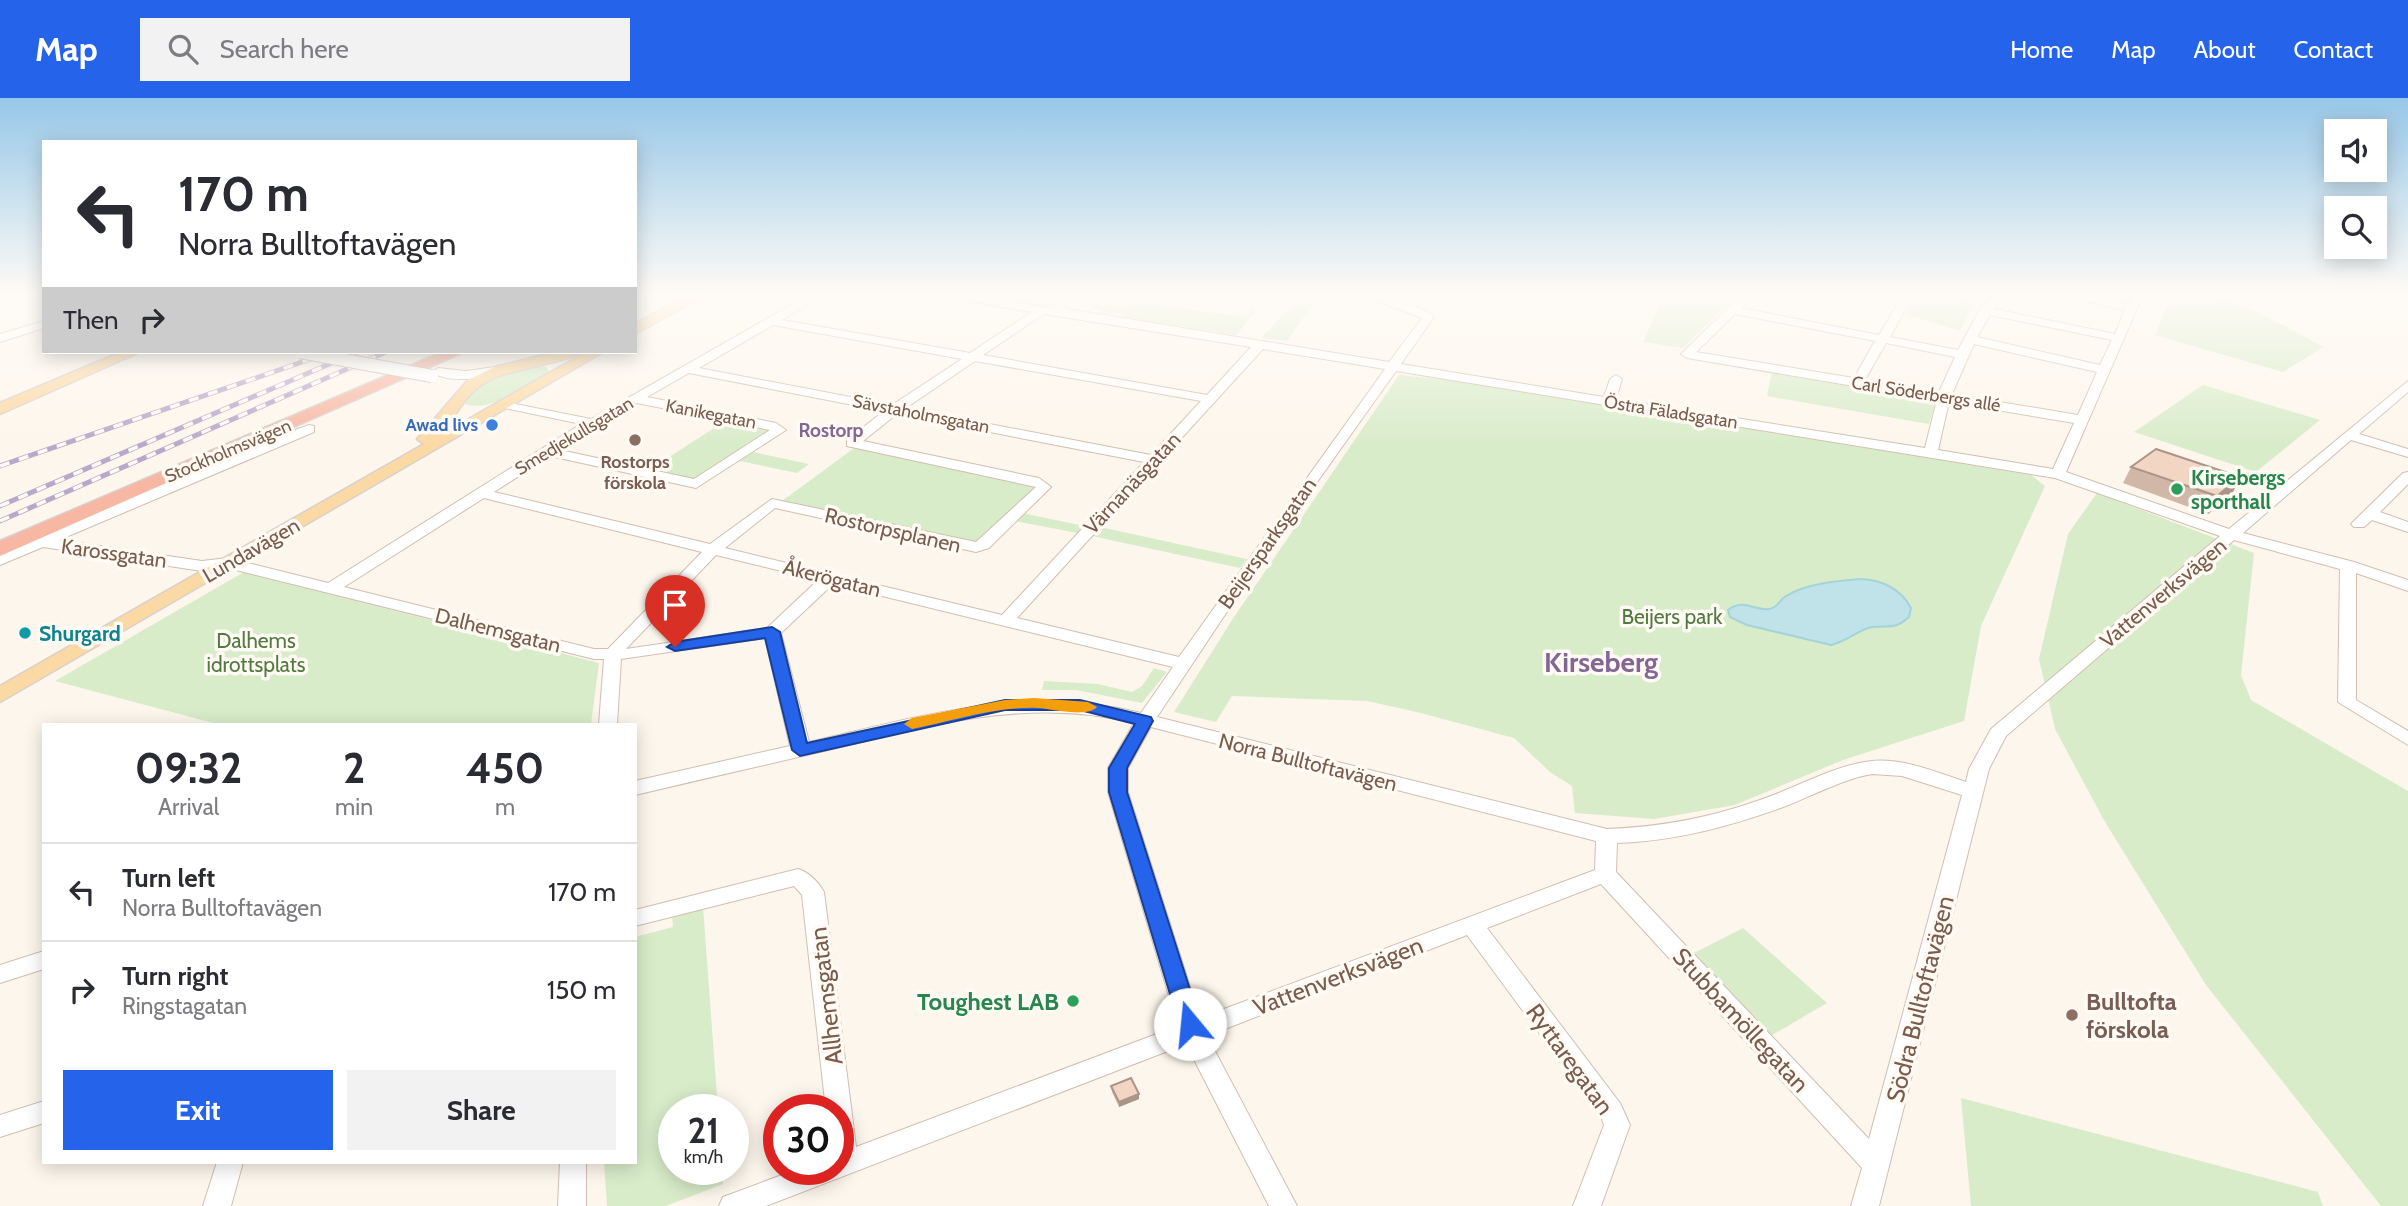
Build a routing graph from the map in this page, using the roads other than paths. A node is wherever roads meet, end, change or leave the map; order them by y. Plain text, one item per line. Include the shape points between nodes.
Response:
1 (731, 344) edge
2 (898, 344) edge
3 (992, 344) edge
4 (1252, 344) edge
5 (1407, 344) edge
6 (1698, 344) edge
7 (1882, 344) edge
8 (1909, 344) edge
9 (1966, 344) edge
10 (1989, 344) edge
11 (2116, 344) edge
12 (1260, 345) junction
13 (108, 354) edge
14 (129, 354) edge
15 (312, 354) edge
16 (332, 354) edge
17 (434, 354) edge
18 (451, 354) edge
19 (564, 354) edge
20 (592, 354) edge
21 (1961, 354) junction
22 (972, 357) junction
23 (529, 363) junction
24 (1390, 366) junction
25 (512, 368) junction
26 (687, 369) junction
27 (2104, 370) junction
28 (435, 374) junction
29 (554, 376) junction
30 (1616, 379) dead end
31 (1857, 383) junction
32 (2408, 385) edge
33 (1946, 398) junction
34 (636, 399) junction
35 (1209, 399) junction
36 (0, 400) edge
37 (459, 400) junction
38 (1609, 401) junction
39 (503, 405) junction
40 (0, 409) edge
41 (895, 410) junction
42 (2083, 420) junction
43 (593, 423) junction
44 (309, 429) dead end
45 (2349, 435) junction
46 (547, 452) junction
47 (1931, 453) junction
48 (2408, 453) edge
49 (1154, 460) junction
50 (2058, 474) junction
51 (2408, 477) edge
52 (480, 493) junction
53 (2408, 527) edge
54 (2232, 535) junction
55 (0, 540) edge
56 (41, 542) junction
57 (0, 549) edge
58 (712, 550) junction
59 (0, 560) edge
60 (229, 563) junction
61 (2348, 565) junction
62 (202, 566) junction
63 (830, 578) junction
64 (2408, 586) edge
65 (331, 588) junction
66 (1005, 621) junction
67 (772, 632) junction
68 (613, 654) junction
69 (1184, 664) junction
70 (0, 680) edge
71 (0, 695) edge
72 (1145, 721) junction
73 (608, 723) edge
74 (2408, 739) edge
75 (800, 750) junction
76 (637, 788) edge
77 (1973, 791) junction
78 (1607, 836) junction
79 (1605, 874) junction
80 (637, 917) edge
81 (1472, 925) junction
82 (42, 961) edge
83 (0, 974) edge
84 (1192, 1031) junction
85 (831, 1094) edge
86 (42, 1113) edge
87 (3, 1131) edge
88 (854, 1160) edge
89 (229, 1164) edge
90 (573, 1164) edge
91 (1877, 1166) junction
92 (788, 1185) edge
93 (217, 1206) edge
94 (572, 1206) edge
95 (733, 1206) edge
96 (1283, 1206) edge
97 (1587, 1206) edge
98 (1865, 1206) edge

1 - 26 street, Smedjekullsgatan
2 - 22 street
3 - 22 street
4 - 12 street, Östra Fäladsgatan
5 - 24 street, Beijersparksgatan
6 - 31 street, Carl Söderbergs allé via 1687,354
7 - 31 street
8 - 21 street
9 - 21 street
10 - 27 street
11 - 27 street
12 - 24 street, Östra Fäladsgatan
12 - 35 street, Värnanäsgatan
13 - 36 main road
14 - 40 main road
15 - 28 street, bridge
16 - 28 street, bridge
17 - 55 highway, Stockholmsvägen
18 - 57 highway, Stockholmsvägen
19 - 23 main road, Lundavägen
20 - 29 main road, Lundavägen
21 - 33 street
22 - 35 street
22 - 41 street
23 - 25 main road, Lundavägen
23 - 29 main road via 554,365
24 - 38 street, Östra Fäladsgatan
24 - 69 street, Beijersparksgatan
25 - 28 street
25 - 37 main road, Lundavägen via 482,379
26 - 34 street, Smedjekullsgatan
26 - 41 street, Sävstaholmsgatan
27 - 42 street
28 - 37 street via 456,380 461,387
29 - 39 main road, Lundavägen
30 - 38 street
31 - 33 street, Carl Söderbergs allé
32 - 45 street, Vattenverksvägen
33 - 42 street, Carl Söderbergs allé
33 - 47 street
34 - 43 street, Smedjekullsgatan
34 - 46 street, Kanikegatan via 779,428 696,484
35 - 49 street, Värnanäsgatan
37 - 39 main road, Lundavägen via 459,407 472,411
37 - 62 main road, Lundavägen via 423,440
38 - 47 street, Östra Fäladsgatan
39 - 43 street
39 - 60 main road, Lundavägen
41 - 49 street, Sävstaholmsgatan
41 - 58 street, Rostorpsplanen via 852,443 1044,486 976,547 772,503
42 - 50 street
43 - 46 street, Smedjekullsgatan
44 - 56 street
45 - 48 street
45 - 54 street, Vattenverksvägen
46 - 52 street, Smedjekullsgatan
47 - 50 street, Östra Fäladsgatan
49 - 66 street, Värnanäsgatan
50 - 54 street, Östra Fäladsgatan
51 - 53 street via 2365,519
52 - 58 street, Åkerögatan
52 - 65 street, Smedjekullsgatan
54 - 61 street, Östra Fäladsgatan
54 - 77 street, Vattenverksvägen via 2003,729 1987,751
56 - 59 street
56 - 62 street, Karossgatan
58 - 63 street, Åkerögatan
58 - 68 street
60 - 62 street, Karossgatan
60 - 65 street, Dalhemsgatan
60 - 71 main road, Lundavägen
61 - 64 street, Östra Fäladsgatan
61 - 74 street via 2347,702
62 - 70 main road, Lundavägen
63 - 66 street, Åkerögatan
63 - 67 street
65 - 68 street, Dalhemsgatan via 594,654
66 - 69 street, Åkerögatan
67 - 68 street, Dalhemsgatan
67 - 75 street
68 - 73 street
69 - 72 street, Beijersparksgatan
72 - 75 street, Norra Bulltoftavägen via 1080,705 1005,705
72 - 78 street, Norra Bulltoftavägen
72 - 84 street, Beijersparksgatan via 1118,768 1118,792
75 - 76 street, Norra Bulltoftavägen
77 - 78 street, Norra Bulltoftavägen via 1899,769 1868,767 1721,822 1665,835
77 - 91 street, Södra Bulltoftavägen
78 - 79 street
79 - 81 street, Vattenverksvägen
79 - 91 street, Stubbamöllegatan
80 - 85 street, Allhemsgatan via 798,877 813,892
81 - 84 street, Vattenverksvägen
81 - 97 street, Ryttaregatan via 1617,1125
82 - 83 street
84 - 88 street, Vattenverksvägen
84 - 96 street, Beijersparksgatan
86 - 87 street
89 - 93 street
90 - 94 street
91 - 98 street, Södra Bulltoftavägen
92 - 95 street, Vattenverksvägen

